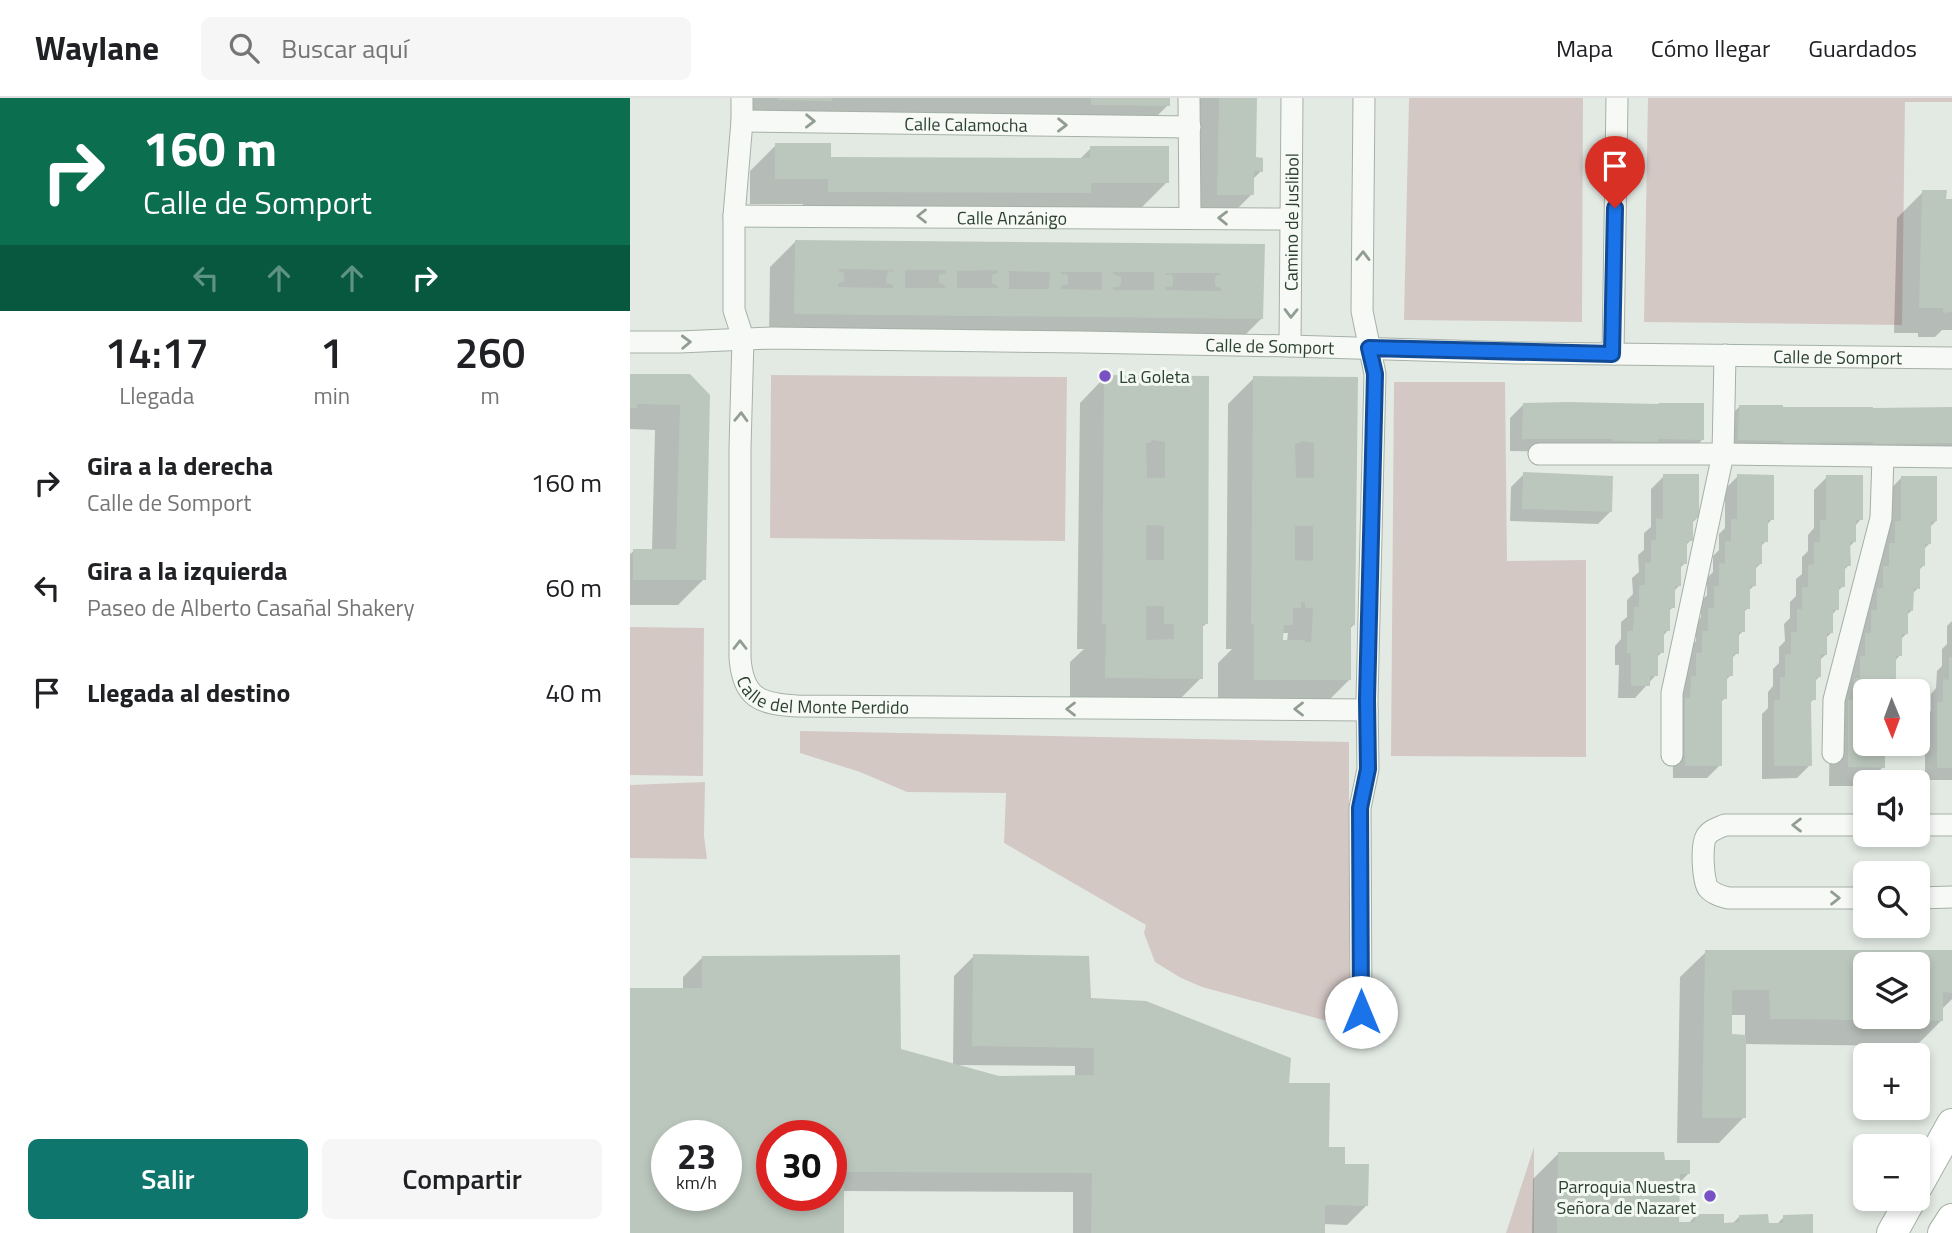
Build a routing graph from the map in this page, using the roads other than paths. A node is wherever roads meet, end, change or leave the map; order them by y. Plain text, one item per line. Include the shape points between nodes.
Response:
1 (742, 98) edge
2 (1189, 98) edge
3 (1292, 98) edge
4 (1364, 98) edge
5 (1617, 98) edge
6 (742, 121) junction
7 (1189, 127) junction
8 (734, 216) junction
9 (1191, 218) junction
10 (1291, 219) junction
11 (743, 338) junction
12 (630, 342) edge
13 (1290, 346) junction
14 (1369, 348) junction
15 (1612, 354) junction
16 (1726, 355) junction
17 (1952, 358) edge
18 (1539, 454) dead end
19 (1723, 454) junction
20 (1884, 457) junction
21 (1952, 457) edge
22 (1367, 710) junction
23 (1833, 753) dead end
24 (1672, 755) dead end
25 (1853, 825) edge
26 (1930, 825) edge
27 (1952, 825) edge
28 (1853, 898) edge
29 (1930, 898) edge
30 (1952, 898) edge
31 (1361, 1012) dead end
32 (1952, 1124) edge
33 (1930, 1163) edge
34 (1904, 1211) edge
35 (1952, 1219) edge
36 (1892, 1233) edge
37 (1943, 1233) edge

1 - 6 street, Calle del Monte Perdido
2 - 7 street
3 - 10 street, Camino de Juslibol
14 -> 4 street via 1362,311
5 - 15 street
6 -> 7 street, Calle Calamocha
6 - 8 street, Calle del Monte Perdido
7 - 9 street
9 -> 8 street, Calle Anzánigo
8 - 11 street, Calle del Monte Perdido via 734,310
10 -> 9 street, Calle Anzánigo
10 -> 13 street, Camino de Juslibol
12 -> 11 street, Calle de Somport
11 - 13 street, Calle de Somport
22 -> 11 street, Calle del Monte Perdido via 819,706 772,705 758,699 746,688 740,659
13 - 14 street, Calle de Somport
14 - 15 street, Calle de Somport
14 - 22 street via 1375,374
15 - 16 street, Calle de Somport
16 - 17 street, Calle de Somport
16 - 19 street
18 - 19 street
19 - 20 street
19 - 24 street via 1672,693
20 - 21 street
20 - 23 street via 1881,518 1834,700
22 - 31 street via 1368,769 1360,808
25 -> 28 street via 1725,825 1706,836 1703,845 1705,882 1717,895
26 - 27 street
29 - 30 street
32 - 33 main road
34 - 36 main road
35 - 37 main road

